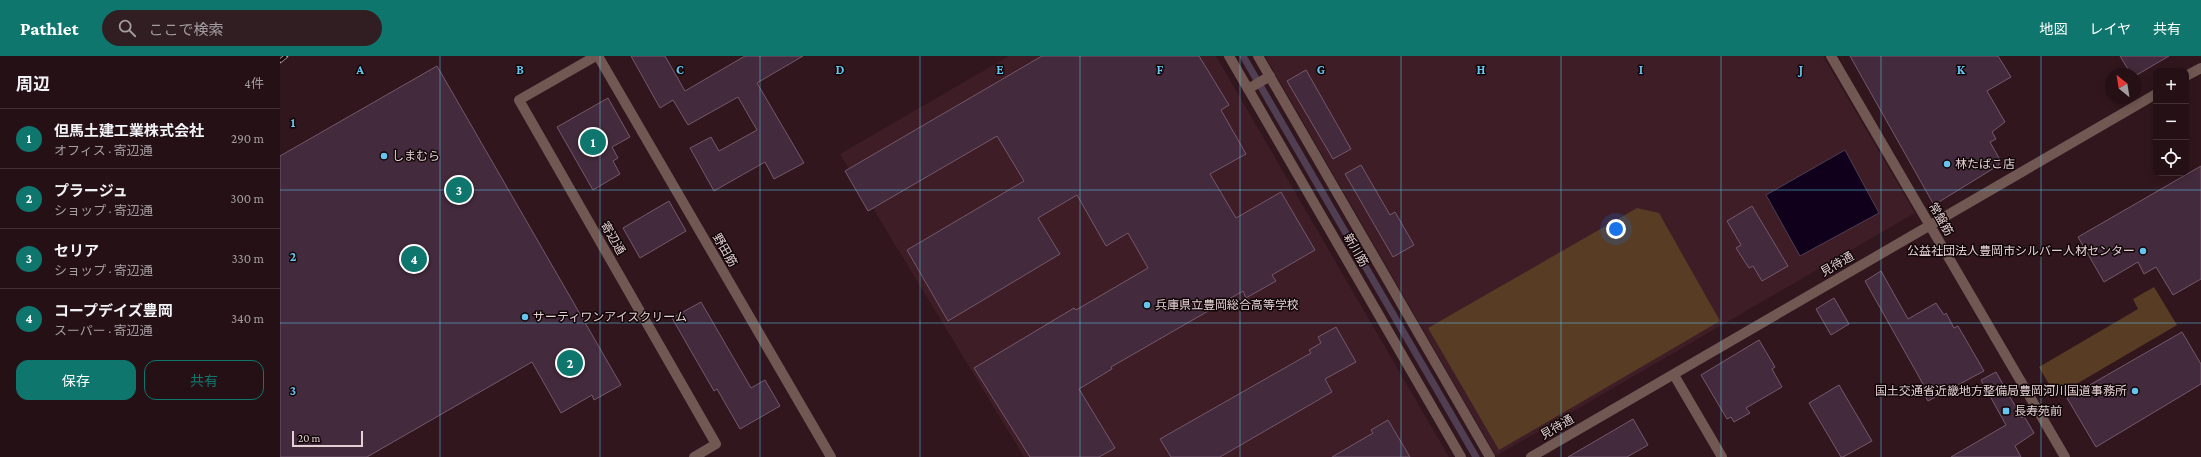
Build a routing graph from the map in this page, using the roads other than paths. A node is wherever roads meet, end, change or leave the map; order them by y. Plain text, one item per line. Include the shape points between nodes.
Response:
1 (597, 56) edge
2 (1229, 56) edge
3 (1258, 56) edge
4 (1831, 56) edge
5 (2201, 68) edge
6 (2189, 74) edge
7 (1268, 77) junction
8 (1249, 88) junction
9 (2153, 96) edge
10 (1929, 225) junction
11 (1674, 375) junction
12 (694, 457) edge
13 (831, 457) edge
14 (1461, 457) edge
15 (1490, 457) edge
16 (1531, 457) edge
17 (1722, 457) edge
18 (2064, 457) edge

1 - 12 street, 寄辺通 via 519,100 716,444
1 - 13 street, 野田筋
2 - 8 street, 新川筋
3 - 7 street, 新川筋
4 - 10 street, 常盤筋
5 - 6 street
7 - 8 street
7 - 15 street, 新川筋
8 - 14 street, 新川筋
9 - 10 street, 見待通
10 - 11 street, 見待通
10 - 18 street, 常盤筋
11 - 16 street, 見待通
11 - 17 street

